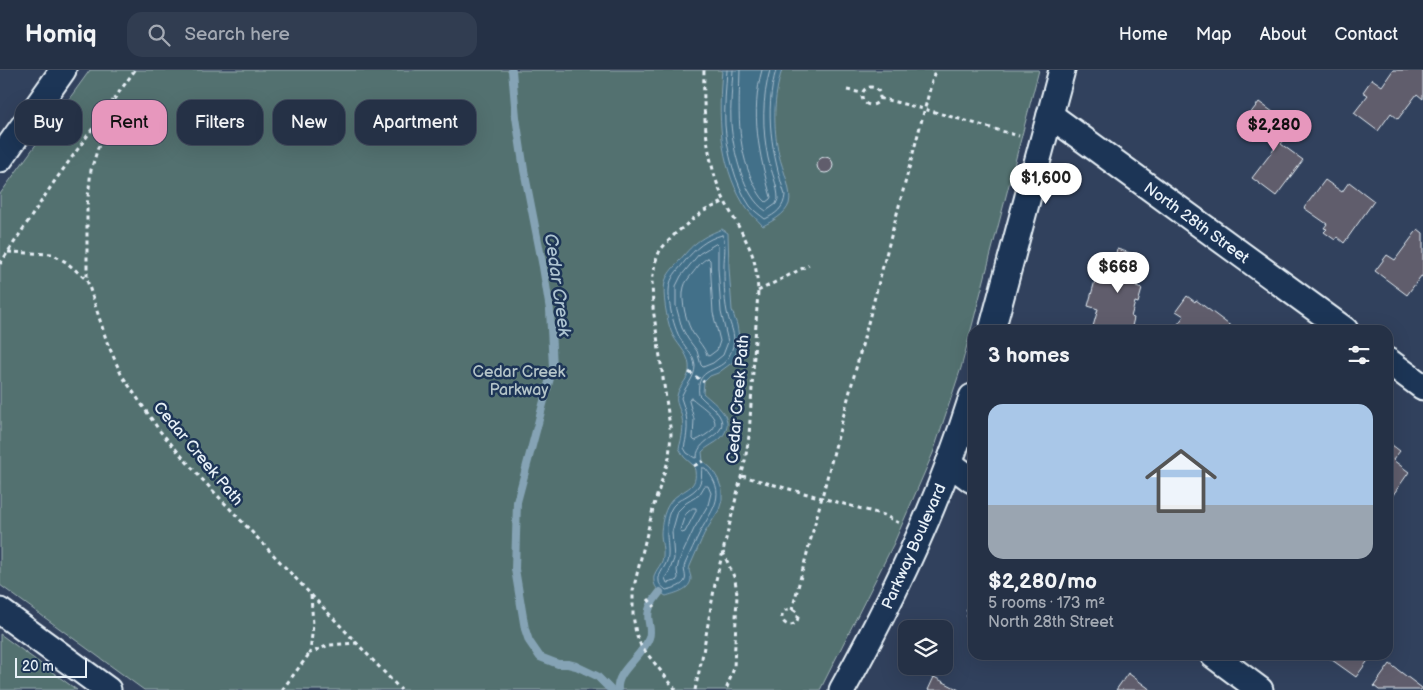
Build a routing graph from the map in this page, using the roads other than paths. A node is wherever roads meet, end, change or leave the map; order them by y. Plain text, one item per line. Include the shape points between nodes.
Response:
1 (63, 70) edge
2 (1062, 70) edge
3 (1050, 115) junction
4 (0, 159) edge
5 (993, 325) edge
6 (1338, 325) edge
7 (1393, 365) edge
8 (1423, 387) edge
9 (968, 408) edge
10 (949, 463) junction
11 (968, 477) edge
12 (0, 611) edge
13 (1220, 660) edge
14 (108, 690) edge
15 (842, 690) edge
16 (1260, 690) edge

1 - 4 street
2 - 3 street
3 - 5 street
3 - 6 street, North 28th Street
7 - 8 street
9 - 10 street, Parkway Boulevard
10 - 11 street
10 - 15 street, Parkway Boulevard via 910,559
12 - 14 street
13 - 16 street

